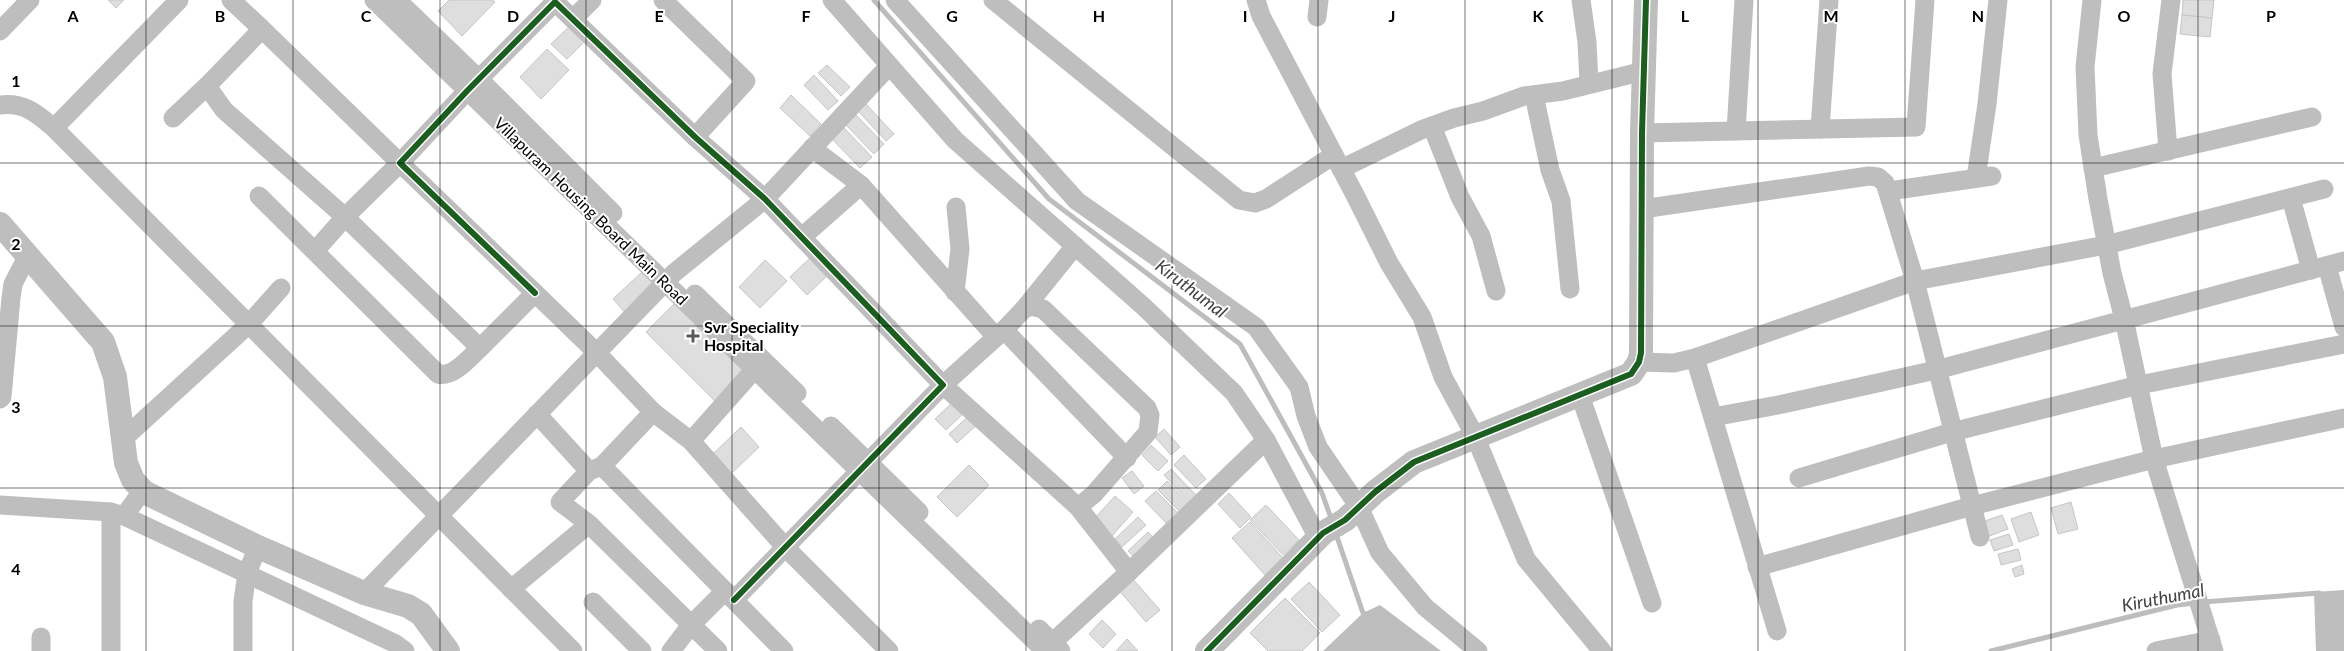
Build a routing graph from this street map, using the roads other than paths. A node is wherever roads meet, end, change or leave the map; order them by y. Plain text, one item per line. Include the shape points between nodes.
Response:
1 (30, 0) edge
2 (179, 0) edge
3 (231, 0) edge
4 (374, 0) edge
5 (397, 0) edge
6 (592, 0) edge
7 (663, 0) edge
8 (832, 0) edge
9 (895, 0) edge
10 (993, 0) edge
11 (1256, 0) edge
12 (1580, 0) edge
13 (1646, 0) edge
14 (1744, 0) edge
15 (1830, 0) edge
16 (1925, 0) edge
17 (1998, 0) edge
18 (2092, 0) edge
19 (2171, 0) edge
20 (554, 1) edge
21 (573, 19) junction
22 (262, 29) junction
23 (0, 31) edge
24 (889, 66) junction
25 (1644, 71) junction
26 (1589, 83) junction
27 (473, 85) junction
28 (207, 86) junction
29 (1534, 94) junction
30 (0, 105) edge
31 (2312, 117) dead end
32 (173, 118) dead end
33 (1432, 126) junction
34 (54, 128) junction
35 (1820, 129) junction
36 (1736, 131) junction
37 (1642, 133) junction
38 (695, 137) junction
39 (812, 148) junction
40 (2168, 151) junction
41 (1338, 162) junction
42 (400, 163) junction
43 (2093, 168) junction
44 (861, 185) junction
45 (2324, 189) dead end
46 (1889, 191) junction
47 (259, 196) dead end
48 (2291, 198) junction
49 (765, 199) junction
50 (956, 208) dead end
51 (1642, 209) junction
52 (345, 217) junction
53 (0, 224) edge
54 (802, 237) junction
55 (2106, 245) junction
56 (1075, 246) junction
57 (314, 252) junction
58 (2327, 266) edge
59 (20, 271) junction
60 (670, 277) junction
61 (1915, 281) junction
62 (281, 288) dead end
63 (1570, 289) dead end
64 (955, 292) junction
65 (1496, 292) dead end
66 (535, 294) junction
67 (1024, 309) junction
68 (2124, 319) junction
69 (249, 324) junction
70 (2344, 327) edge
71 (1000, 334) junction
72 (2344, 344) edge
73 (480, 348) junction
74 (597, 353) junction
75 (1695, 358) junction
76 (1639, 362) junction
77 (754, 370) junction
78 (1936, 370) junction
79 (944, 385) junction
80 (2139, 385) junction
81 (1580, 395) junction
82 (0, 399) edge
83 (652, 412) junction
84 (537, 414) junction
85 (1713, 417) junction
86 (2344, 418) edge
87 (1952, 432) junction
88 (1475, 436) junction
89 (122, 440) junction
90 (1266, 440) junction
91 (691, 442) junction
92 (1127, 458) junction
93 (2154, 459) junction
94 (596, 468) junction
95 (864, 468) junction
96 (1799, 478) dead end
97 (0, 505) edge
98 (129, 506) junction
99 (1972, 506) junction
100 (1078, 507) junction
101 (1352, 514) junction
102 (439, 516) junction
103 (589, 524) junction
104 (1321, 536) junction
105 (1980, 537) dead end
106 (786, 548) junction
107 (252, 561) junction
108 (1757, 567) junction
109 (1129, 572) junction
110 (511, 589) junction
111 (364, 594) junction
112 (730, 596) junction
113 (593, 602) dead end
114 (1652, 603) dead end
115 (691, 625) junction
116 (1777, 631) dead end
117 (2213, 645) edge
118 (1053, 649) edge
119 (111, 651) edge
120 (243, 651) edge
121 (405, 651) edge
122 (448, 651) edge
123 (573, 651) edge
124 (642, 651) edge
125 (671, 651) edge
126 (718, 651) edge
127 (784, 651) edge
128 (890, 651) edge
129 (1207, 651) edge
130 (1478, 651) edge
131 (1602, 651) edge
132 (2156, 651) edge

1 - 23 street
2 - 34 street
3 - 22 street
4 - 27 street
5 - 27 street, Villapuram Housing Board Main Road
6 - 21 street
7 - 38 street via 746,81
8 - 24 street
9 - 101 street via 1077,201 1256,327 1299,387 1318,447
10 - 41 street via 1239,200 1255,203 1266,199
11 - 41 street via 1261,16
12 - 26 street
13 - 25 street
14 - 36 street
15 - 35 street
16 - 35 street via 1916,127
17 - 46 street via 1987,104 1984,177
18 - 43 street via 2085,67
19 - 40 street via 2162,74
20 - 21 street
20 - 27 street
21 - 38 street
22 - 28 street
22 - 42 street
24 - 39 street
24 - 56 street via 955,140
25 - 26 street
25 - 37 street
26 - 29 street via 1563,91
27 - 42 street
27 - 60 street, Villapuram Housing Board Main Road
28 - 32 street
28 - 52 street via 224,110
29 - 33 street
29 - 63 street via 1550,170 1561,201
30 - 34 street via 23,105
31 - 40 street
33 - 41 street
33 - 65 street via 1460,197 1481,236
34 - 69 street
35 - 36 street
36 - 37 street
37 - 51 street
38 - 49 street
39 - 44 street
39 - 49 street
40 - 43 street
41 - 88 street via 1389,263 1422,317 1443,377
42 - 52 street
42 - 66 street
43 - 55 street
44 - 54 street
44 - 64 street
45 - 48 street
46 - 51 street via 1878,177 1868,176
46 - 61 street
47 - 57 street
48 - 55 street
48 - 58 street
49 - 54 street
49 - 60 street
50 - 64 street via 960,249
51 - 76 street
52 - 57 street
52 - 73 street
53 - 59 street
54 - 79 street
55 - 61 street
55 - 68 street
56 - 67 street
56 - 90 street via 1234,393
57 - 73 street via 438,374 451,373
58 - 68 street
58 - 70 street
59 - 82 street
59 - 89 street via 103,342 115,377
60 - 74 street
60 - 77 street, Villapuram Housing Board Main Road
60 - 95 street, Villapuram Housing Board Main Road
61 - 75 street
61 - 78 street
62 - 69 street
64 - 71 street
66 - 73 street
66 - 74 street
67 - 71 street
67 - 92 street via 1038,306 1043,309 1147,408 1150,415 1148,432
68 - 78 street
68 - 80 street
69 - 89 street
69 - 102 street
71 - 79 street
71 - 92 street
72 - 80 street
74 - 83 street
74 - 84 street
75 - 76 street via 1674,363
75 - 85 street
76 - 81 street via 1631,374
77 - 91 street
77 - 95 street, Villapuram Housing Board Main Road
78 - 85 street
78 - 87 street
79 - 95 street
79 - 100 street
80 - 87 street
80 - 93 street
81 - 88 street
81 - 114 street
83 - 91 street
83 - 94 street
84 - 94 street
84 - 102 street
85 - 108 street
86 - 93 street
87 - 96 street
87 - 99 street
88 - 101 street via 1414,462
88 - 131 street via 1526,559
89 - 98 street via 132,480
90 - 104 street
90 - 109 street
91 - 106 street
92 - 100 street
93 - 99 street
93 - 117 street
94 - 103 street via 560,502
94 - 112 street
95 - 106 street
95 - 118 street, Villapuram Housing Board Main Road
97 - 98 street
98 - 107 street
98 - 107 street
98 - 119 street
99 - 105 street
99 - 108 street
100 - 109 street
101 - 104 street
101 - 130 street via 1425,607
102 - 110 street
102 - 111 street
103 - 110 street
103 - 115 street
104 - 129 street
106 - 112 street
106 - 128 street
107 - 111 street
107 - 120 street via 244,601
107 - 121 street
108 - 116 street
109 - 118 street
110 - 123 street
111 - 122 street via 408,606 421,614
112 - 115 street
112 - 127 street
113 - 124 street
115 - 125 street
115 - 126 street
117 - 132 street

